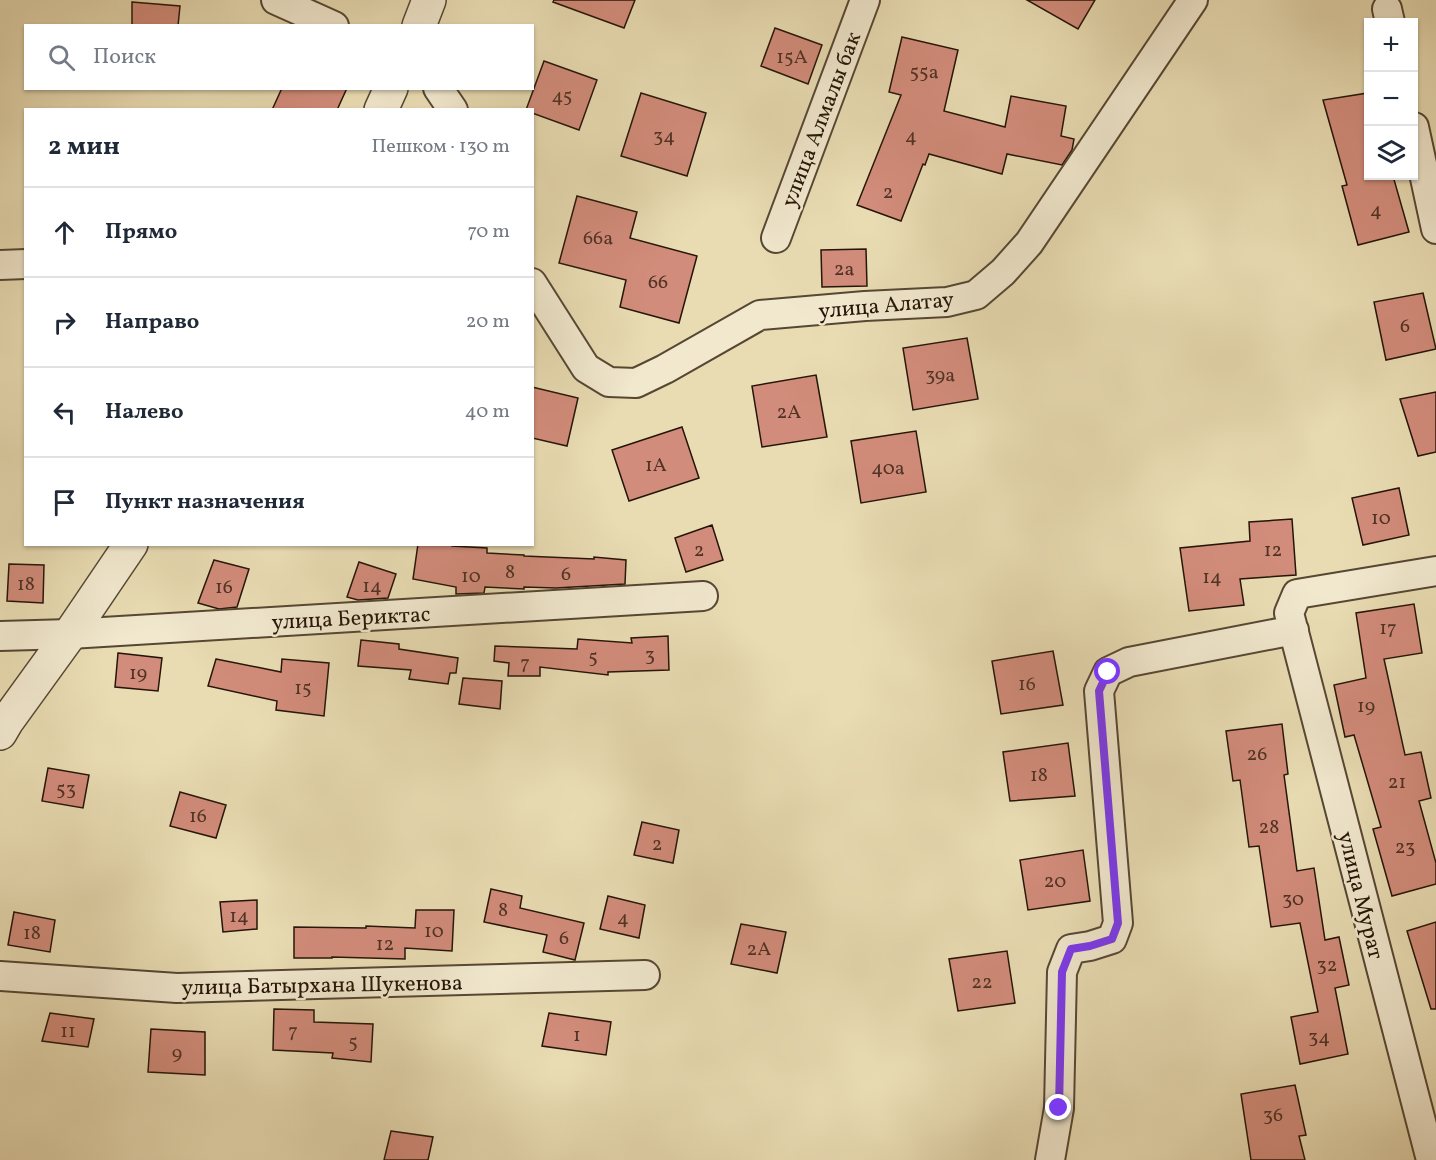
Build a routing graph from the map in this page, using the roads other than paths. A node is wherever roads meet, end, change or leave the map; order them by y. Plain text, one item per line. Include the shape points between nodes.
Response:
1 (276, 0) edge
2 (429, 0) edge
3 (865, 0) edge
4 (1193, 0) edge
5 (330, 24) edge
6 (420, 24) edge
7 (390, 90) edge
8 (439, 90) edge
9 (382, 108) edge
10 (452, 108) edge
11 (1418, 149) edge
12 (1436, 229) edge
13 (776, 238) dead end
14 (24, 264) edge
15 (0, 265) edge
16 (534, 286) edge
17 (130, 546) edge
18 (1435, 570) edge
19 (703, 596) dead end
20 (1294, 630) junction
21 (70, 634) junction
22 (0, 636) edge
23 (0, 733) edge
24 (645, 975) dead end
25 (0, 976) edge
26 (1050, 1160) edge
27 (1431, 1160) edge

1 - 5 street
2 - 6 street
3 - 13 street, улица Алмалы бак
4 - 16 street, улица Алатау via 1029,243 976,296 947,302 760,315 636,383 609,382 586,368
7 - 9 street
8 - 10 street
11 - 12 street
14 - 15 street
17 - 21 street
18 - 20 street, улица Мурат via 1297,594 1289,613
19 - 21 street, улица Бериктас
20 - 26 street via 1130,662 1108,672 1099,691 1118,923 1112,939 1071,949 1062,972 1059,1108
20 - 27 street, улица Мурат
21 - 22 street, улица Бериктас
21 - 23 street
24 - 25 street, улица Батырхана Шукенова via 177,988

